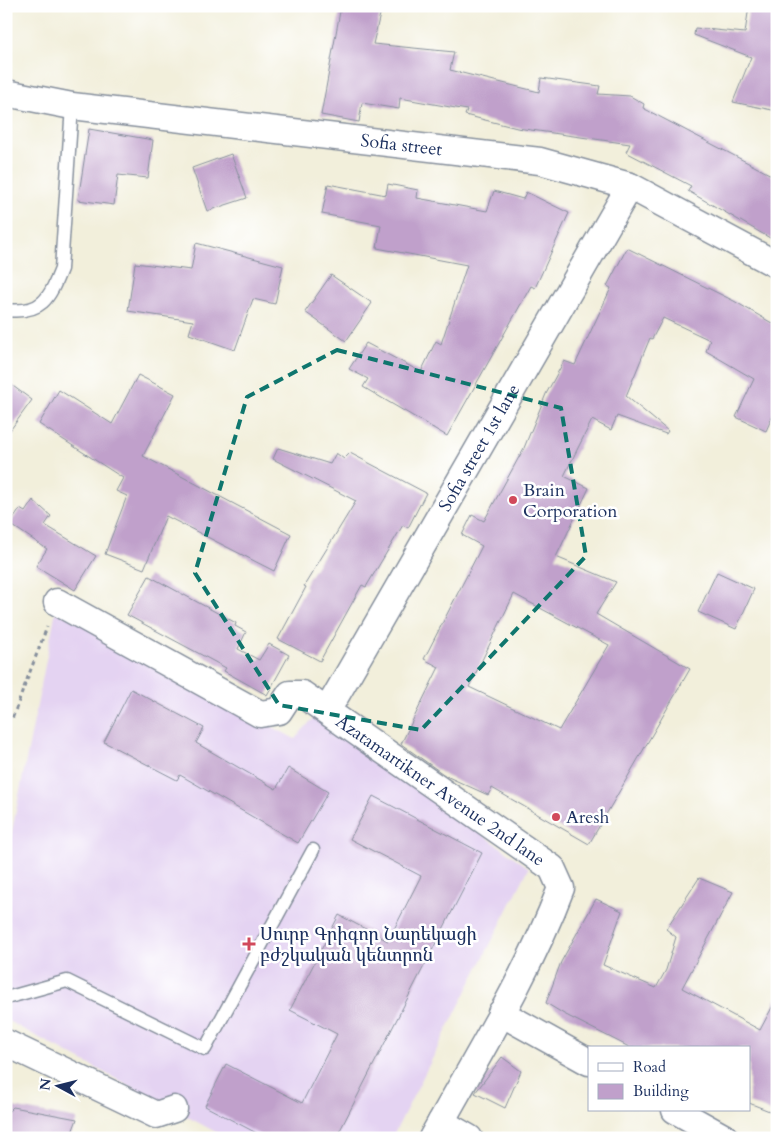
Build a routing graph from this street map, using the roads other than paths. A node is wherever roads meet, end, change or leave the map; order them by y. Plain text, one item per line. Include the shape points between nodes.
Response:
1 (6, 93) edge
2 (72, 106) junction
3 (630, 186) junction
4 (777, 265) edge
5 (6, 310) edge
6 (57, 602) road end
7 (327, 711) junction
8 (313, 850) dead end
9 (6, 998) edge
10 (501, 1013) junction
11 (6, 1043) edge
12 (588, 1061) edge
13 (174, 1109) dead end
14 (679, 1112) edge
15 (436, 1130) edge
16 (469, 1138) edge
17 (725, 1138) edge

1 - 2 street, Sofia street
2 - 3 street, Sofia street via 540,161
2 - 5 lane via 61,269 44,303 25,312
3 - 4 street, Sofia street
3 - 7 street, Sofia street 1st lane
6 - 7 street, Azatamartikner Avenue 2nd lane via 260,714 278,711 290,694 296,692
7 - 10 street, Azatamartikner Avenue 2nd lane via 552,868 561,888
8 - 9 lane via 205,1049 67,981
10 - 12 street
10 - 15 street, Azatamartikner Avenue 2nd lane
11 - 13 street via 156,1115
14 - 17 street
15 - 16 street

